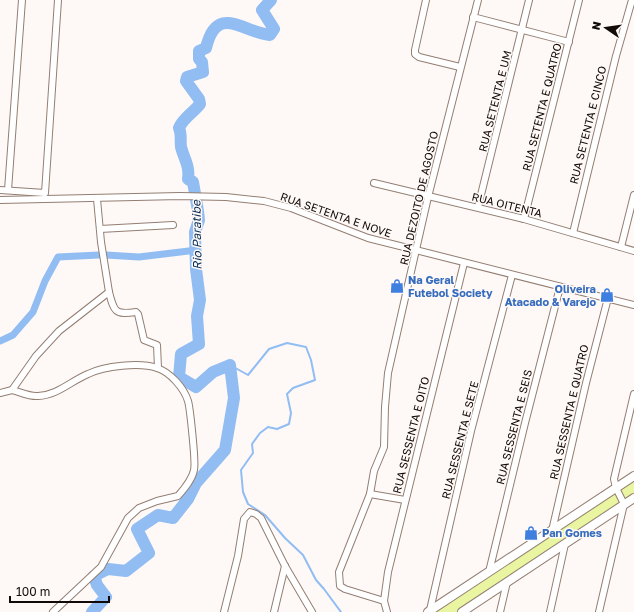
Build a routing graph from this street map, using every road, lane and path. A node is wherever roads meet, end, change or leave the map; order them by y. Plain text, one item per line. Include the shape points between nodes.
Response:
1 (22, 0) edge
2 (58, 0) edge
3 (426, 0) edge
4 (478, 0) edge
5 (529, 0) edge
6 (579, 0) edge
7 (632, 0) edge
8 (473, 17) junction
9 (523, 29) junction
10 (569, 42) junction
11 (460, 67) junction
12 (374, 183) dead end
13 (0, 190) edge
14 (8, 190) junction
15 (45, 193) junction
16 (634, 195) edge
17 (428, 197) junction
18 (97, 199) junction
19 (0, 200) edge
20 (45, 200) junction
21 (478, 207) junction
22 (524, 219) junction
23 (173, 225) dead end
24 (100, 229) junction
25 (573, 233) junction
26 (621, 248) junction
27 (415, 251) junction
28 (634, 251) edge
29 (464, 263) junction
30 (512, 275) junction
31 (560, 287) junction
32 (109, 292) junction
33 (608, 298) junction
34 (634, 305) edge
35 (158, 368) junction
36 (12, 390) junction
37 (0, 393) edge
38 (634, 394) edge
39 (634, 476) edge
40 (616, 488) junction
41 (370, 494) junction
42 (634, 498) edge
43 (405, 500) junction
44 (624, 504) junction
45 (552, 532) junction
46 (565, 544) junction
47 (285, 566) junction
48 (489, 572) junction
49 (507, 582) junction
50 (384, 601) junction
51 (429, 611) edge
52 (53, 612) edge
53 (224, 612) edge
54 (274, 612) edge
55 (312, 612) edge
56 (387, 612) edge
57 (462, 612) edge
58 (500, 612) edge
59 (550, 612) edge
60 (599, 612) edge

1 - 14 street
2 - 15 street
3 - 11 street via 415,54
4 - 8 street, RUA DEZOITO DE AGOSTO
5 - 9 street, RUA SETENTA E UM
6 - 10 street, RUA SETENTA E QUATRO
7 - 25 street, RUA SETENTA E CINCO
8 - 9 street
8 - 11 street, RUA DEZOITO DE AGOSTO
9 - 10 street
9 - 21 street, RUA SETENTA E UM
10 - 22 street, RUA SETENTA E QUATRO
11 - 17 street, RUA DEZOITO DE AGOSTO
12 - 17 street, RUA OITENTA
13 - 14 street
14 - 15 street
15 - 20 street
16 - 26 street
17 - 21 street, RUA OITENTA
17 - 27 street, RUA DEZOITO DE AGOSTO
18 - 20 street, RUA SETENTA E NOVE
18 - 24 street
18 - 27 street, RUA SETENTA E NOVE via 180,196 264,201 368,238
19 - 20 street, RUA SETENTA E NOVE
21 - 22 street, RUA OITENTA
22 - 25 street, RUA OITENTA
23 - 24 street
24 - 32 street
25 - 26 street, RUA OITENTA
26 - 28 street, RUA OITENTA
27 - 29 street, RUA SETENTA E NOVE
27 - 41 street, RUA DEZOITO DE AGOSTO via 388,374 384,407 384,446 374,471
29 - 30 street, RUA SETENTA E NOVE
29 - 43 street, RUA SESSENTA E OITO
30 - 31 street, RUA SETENTA E NOVE
30 - 51 street, RUA SESSENTA E SETE via 471,431
31 - 33 street, RUA SETENTA E NOVE
31 - 48 street, RUA SESSENTA E SEIS via 524,423
32 - 35 street via 113,308 118,313 138,314 144,340 157,345
32 - 36 street via 59,331 36,356
33 - 34 street, RUA SETENTA E NOVE
33 - 45 street, RUA SESSENTA E QUATRO
35 - 36 street via 115,366 88,374 46,395 32,396
35 - 52 street via 174,379 188,400 194,471 178,496 139,508 128,518 101,567
36 - 37 street
38 - 40 street via 614,479
39 - 40 main road
40 - 44 street
40 - 45 main road
41 - 43 street
41 - 50 street, RUA DEZOITO DE AGOSTO via 339,572 338,582 345,589
42 - 44 main road
43 - 50 street, RUA SESSENTA E OITO
44 - 46 main road
44 - 60 street
45 - 48 main road
46 - 49 main road
46 - 59 street
47 - 53 street via 261,518 250,512 244,519
47 - 54 street
47 - 55 street
48 - 51 main road
49 - 57 main road
49 - 58 street
50 - 56 street, RUA SESSENTA E OITO

